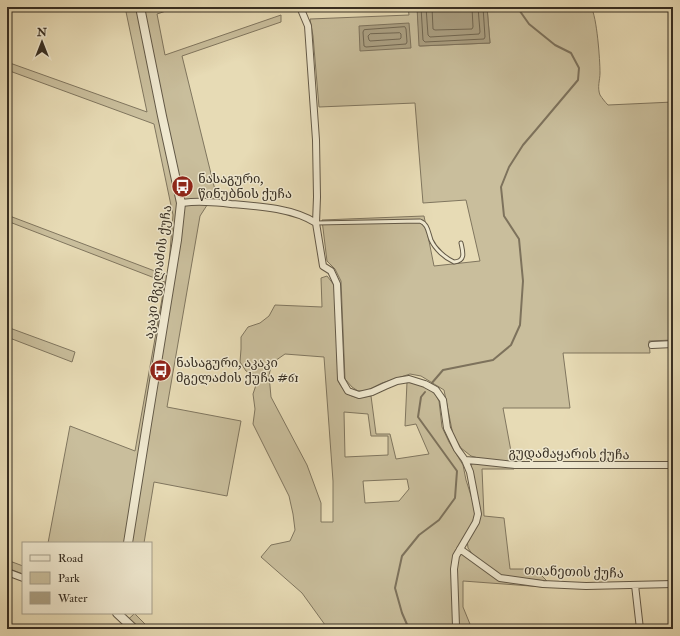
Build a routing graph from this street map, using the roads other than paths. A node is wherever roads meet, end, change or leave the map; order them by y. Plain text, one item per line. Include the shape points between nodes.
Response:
1 (140, 7) edge
2 (300, 7) edge
3 (181, 203) junction
4 (316, 223) junction
5 (462, 243) dead end
6 (652, 344) dead end
7 (673, 344) edge
8 (465, 460) junction
9 (673, 465) edge
10 (128, 542) edge
11 (460, 549) junction
12 (7, 572) edge
13 (22, 578) edge
14 (673, 584) edge
15 (634, 585) junction
16 (119, 614) edge
17 (134, 629) edge
18 (457, 629) edge
19 (640, 629) edge

1 - 3 street, აკაკი მგელაძის ქუჩა
2 - 4 street via 308,26 315,132
3 - 4 street via 206,202 276,209 309,218
3 - 10 street, აკაკი მგელაძის ქუჩა
4 - 5 lane via 420,221 428,228 435,246 454,262 460,262 463,258
4 - 8 street via 323,266 331,271 337,284 341,379 344,385 348,390 360,395 409,379 436,390 444,400 447,428
6 - 7 street
8 - 9 street, გუდამაყარის ქუჩა via 515,465
8 - 11 street via 470,472 478,514
11 - 15 street, თიანეთის ქუჩა via 500,578 542,584
11 - 18 street via 454,569
12 - 13 street
14 - 15 street, თიანეთის ქუჩა
15 - 19 street
16 - 17 street

